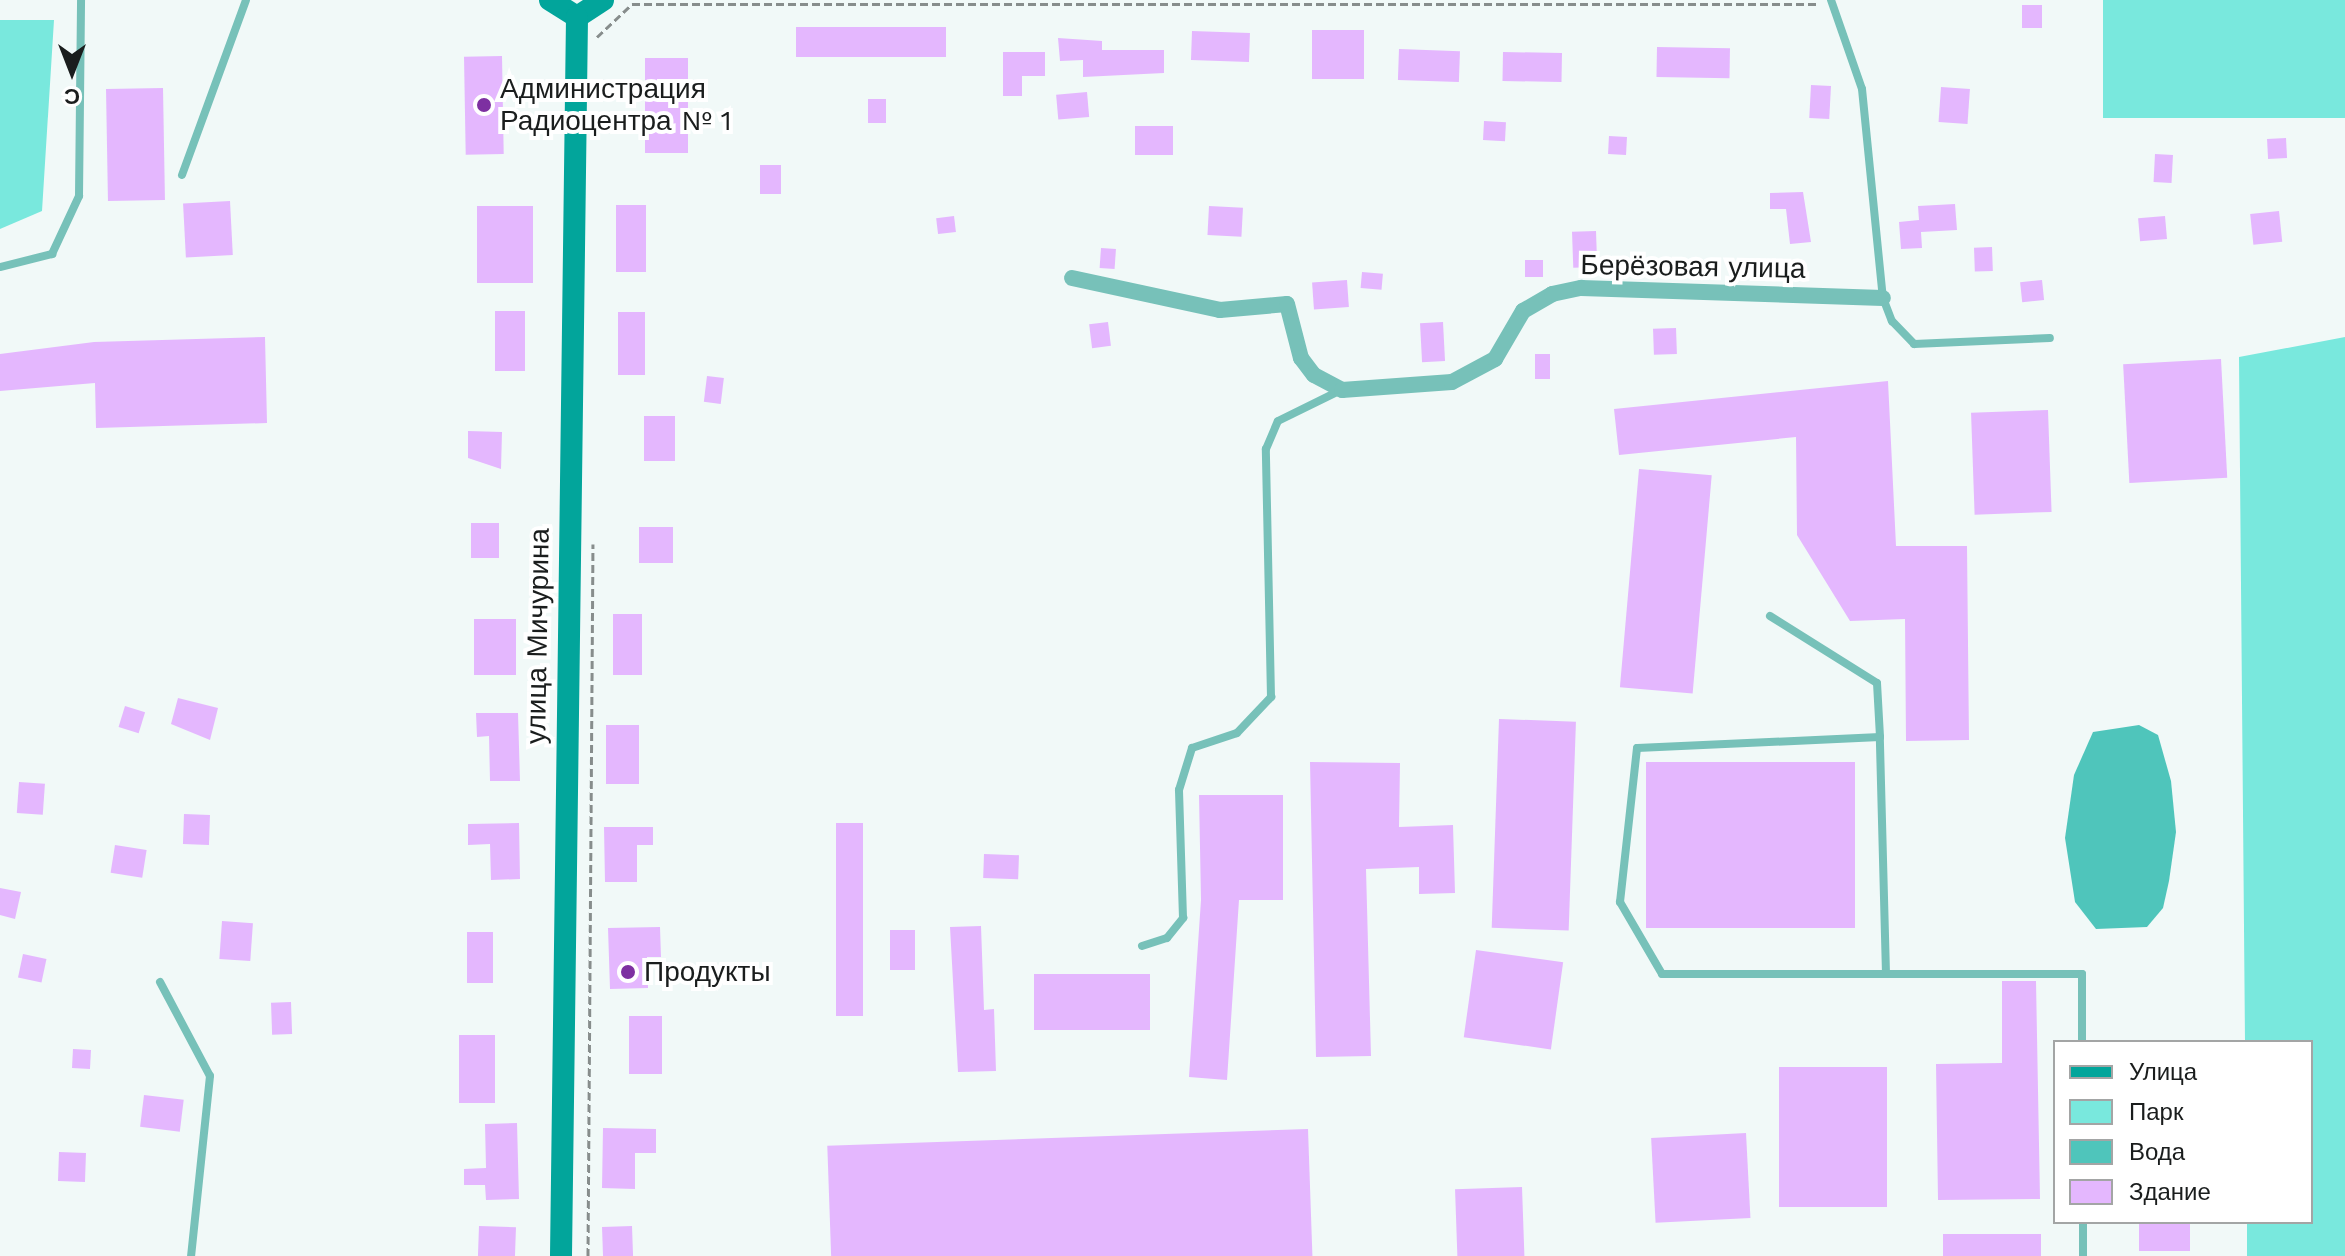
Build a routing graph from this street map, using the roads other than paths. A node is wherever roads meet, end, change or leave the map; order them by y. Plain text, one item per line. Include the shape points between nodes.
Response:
1 (81, 0) edge
2 (246, 0) edge
3 (550, 0) edge
4 (603, 0) edge
5 (1832, 2) edge
6 (577, 17) junction
7 (182, 175) dead end
8 (0, 267) edge
9 (1072, 278) dead end
10 (1883, 298) junction
11 (2050, 338) dead end
12 (1342, 390) junction
13 (1770, 616) dead end
14 (1880, 737) junction
15 (1142, 946) dead end
16 (1886, 974) junction
17 (160, 982) dead end
18 (2082, 1040) edge
19 (2083, 1224) edge
20 (191, 1256) edge
21 (561, 1256) edge
22 (2083, 1256) edge

1 - 8 lane via 79,196 52,254
2 - 7 lane
3 - 6 street
4 - 6 street
5 - 10 lane via 1862,89
6 - 21 street, улица Мичурина
9 - 12 street via 1220,310 1287,304 1301,358 1314,375
10 - 11 lane via 1892,321 1914,344
10 - 12 street, Берёзовая улица via 1581,288 1552,294 1523,311 1495,359 1452,382
12 - 15 lane via 1278,421 1266,449 1271,697 1237,733 1192,748 1179,790 1183,918 1167,938
13 - 14 lane via 1877,683
14 - 16 lane
14 - 16 lane via 1637,748 1620,902 1662,974
16 - 18 lane via 2082,974
17 - 20 lane via 210,1076
19 - 22 lane

